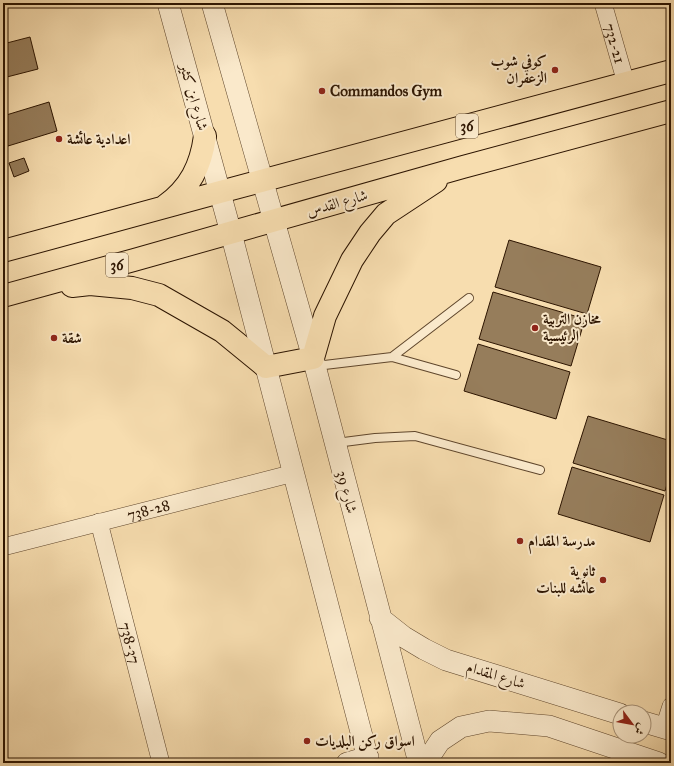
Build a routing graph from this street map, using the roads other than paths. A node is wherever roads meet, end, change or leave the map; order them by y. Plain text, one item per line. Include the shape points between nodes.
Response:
1 (168, 3) edge
2 (212, 3) edge
3 (603, 3) edge
4 (671, 71) edge
5 (626, 83) junction
6 (671, 111) edge
7 (205, 136) junction
8 (463, 167) junction
9 (262, 180) junction
10 (220, 192) junction
11 (162, 208) junction
12 (274, 221) junction
13 (231, 233) junction
14 (3, 251) edge
15 (9, 294) edge
16 (469, 298) dead end
17 (392, 357) junction
18 (314, 362) junction
19 (266, 367) junction
20 (456, 375) dead end
21 (335, 443) junction
22 (540, 470) dead end
23 (294, 473) junction
24 (99, 522) junction
25 (3, 547) edge
26 (380, 618) junction
27 (671, 706) edge
28 (612, 712) edge
29 (652, 724) edge
30 (668, 729) edge
31 (368, 760) edge
32 (161, 763) edge
33 (347, 763) edge
34 (419, 763) edge
35 (427, 763) edge
36 (659, 763) edge

1 - 7 street, شارع ابن كثير
2 - 9 street
3 - 5 street, 732-21
4 - 5 main road, 36
5 - 9 main road, 36
6 - 8 main road, شارع القدس / 36
7 - 10 street, شارع ابن كثير
7 - 11 main road via 195,172 181,192
8 - 12 main road, شارع القدس / 36
8 - 18 main road via 436,181 386,214 370,233 352,260 325,316
9 - 10 main road, 36
9 - 12 street, شارع 39
10 - 11 main road, 36
10 - 13 street, شارع ابن كثير
11 - 14 main road, 36
12 - 13 main road, شارع القدس / 36
12 - 18 street, شارع 39
13 - 15 main road, شارع القدس / 36
13 - 19 street
15 - 19 main road via 90,284 132,288 159,295 222,331
16 - 17 lane
17 - 18 lane
17 - 20 lane
18 - 19 main road
18 - 21 street, شارع 39
19 - 23 street
21 - 22 lane via 415,436
21 - 26 street, شارع 39
23 - 24 street, 738-28
23 - 31 street
24 - 25 street, 738-28
24 - 32 street, 738-37
26 - 28 street, شارع المقدام via 424,650 446,660
26 - 34 street, شارع 39
27 - 30 street
29 - 30 street
31 - 33 street
35 - 36 street via 440,741 461,727 489,721 549,726

